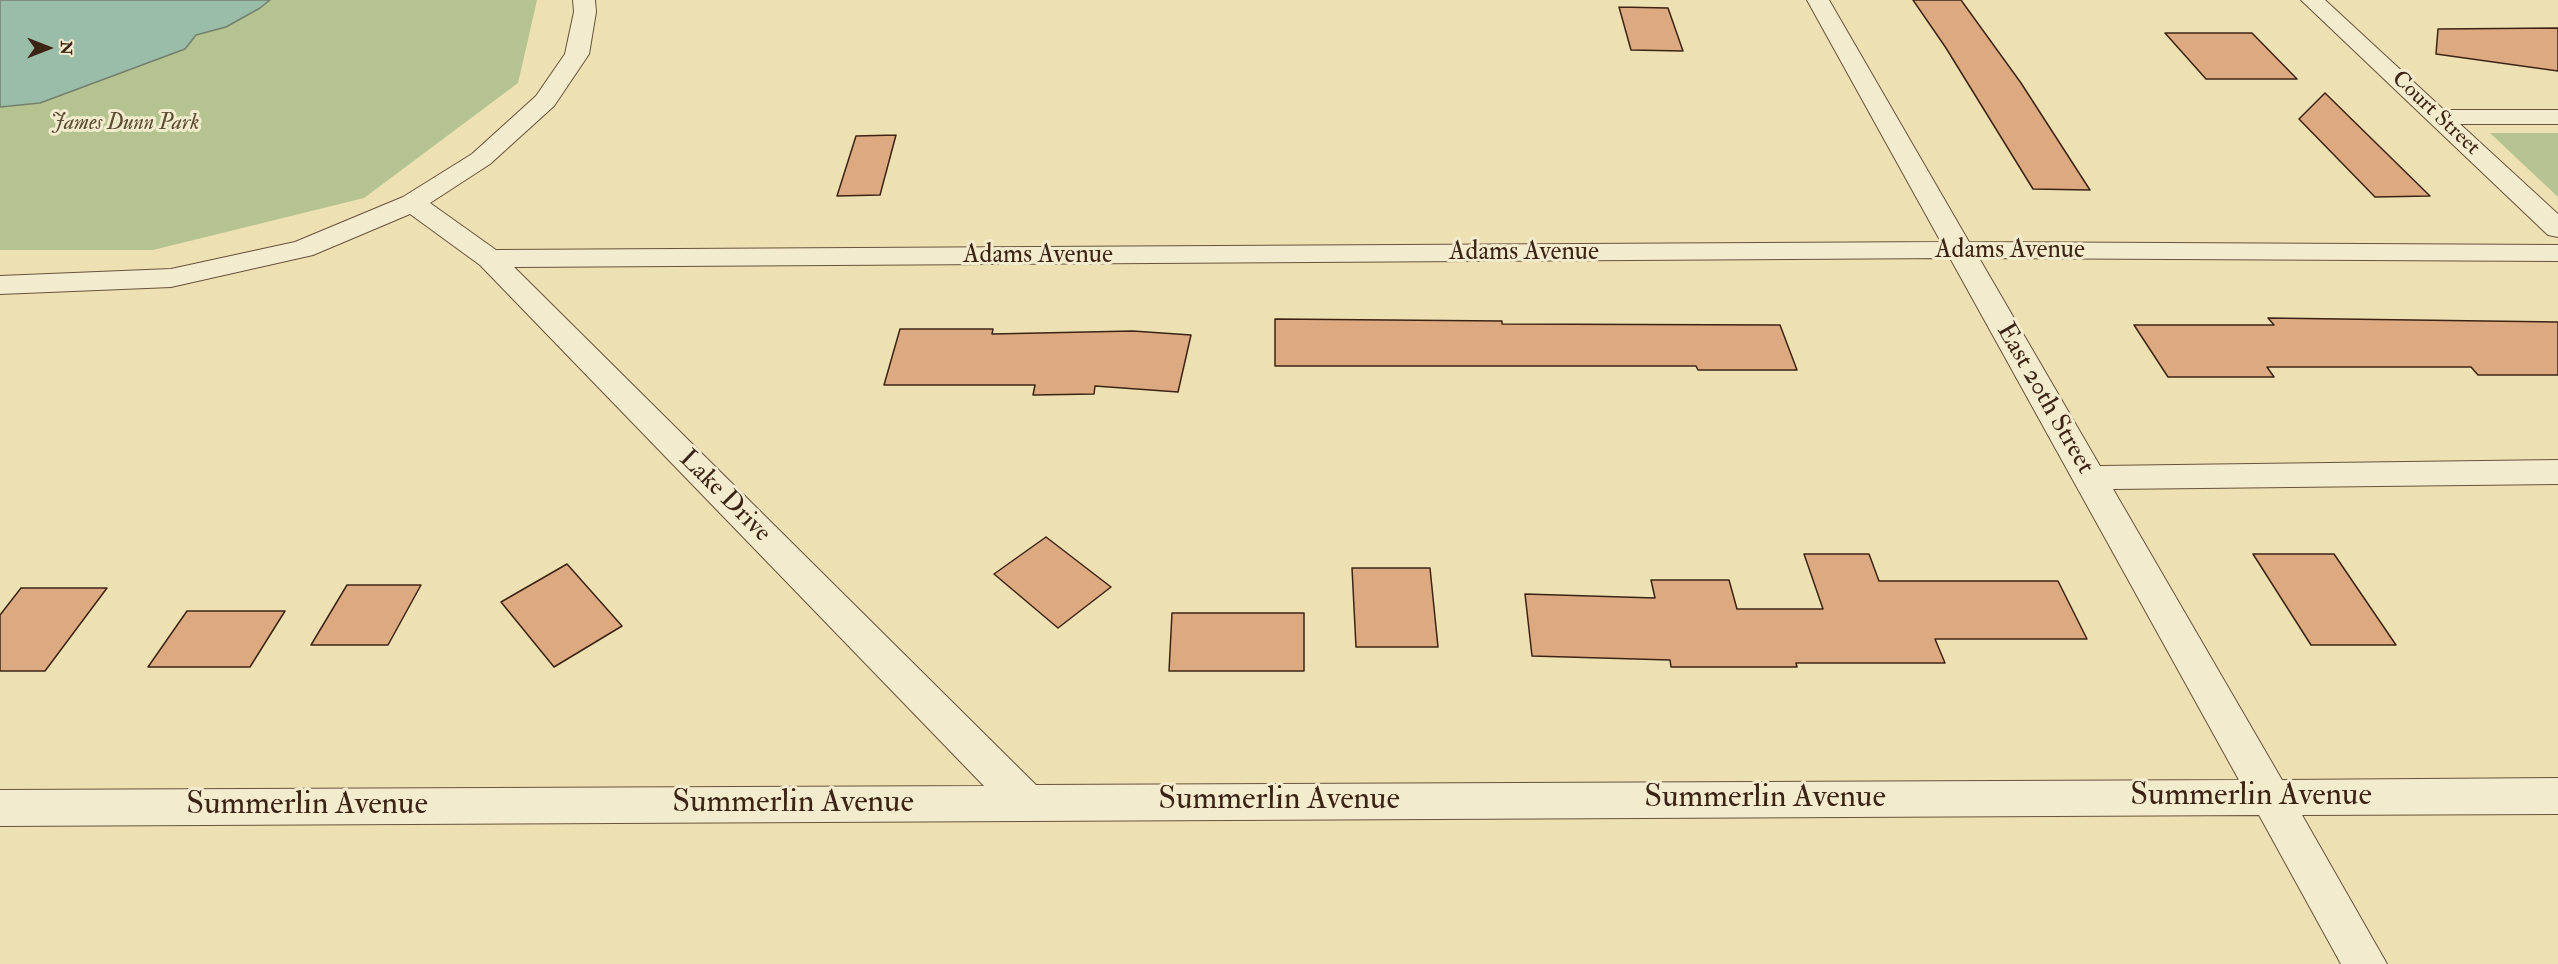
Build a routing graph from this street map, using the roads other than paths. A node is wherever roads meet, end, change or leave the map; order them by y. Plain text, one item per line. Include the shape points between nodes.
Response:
1 (584, 0) edge
2 (1818, 0) edge
3 (2312, 0) edge
4 (2438, 117) junction
5 (2558, 117) edge
6 (412, 203) junction
7 (2558, 229) edge
8 (1960, 250) junction
9 (2558, 253) edge
10 (490, 259) junction
11 (0, 285) edge
12 (2558, 472) edge
13 (2090, 478) junction
14 (2558, 796) edge
15 (2270, 797) junction
16 (1026, 802) junction
17 (0, 808) edge
18 (2364, 964) edge

1 - 6 street via 577,54 544,101 481,159
2 - 8 street, East 20th Street
3 - 4 street, Court Street
4 - 5 street
4 - 7 street, Court Street
6 - 10 street, Lake Drive
6 - 11 street via 303,249 171,278
8 - 9 street, Adams Avenue
8 - 10 street, Adams Avenue
8 - 13 street, East 20th Street
10 - 16 street, Lake Drive
12 - 13 street
13 - 15 street, East 20th Street
14 - 15 street, Summerlin Avenue
15 - 16 street, Summerlin Avenue
15 - 18 street, East 20th Street
16 - 17 street, Summerlin Avenue

